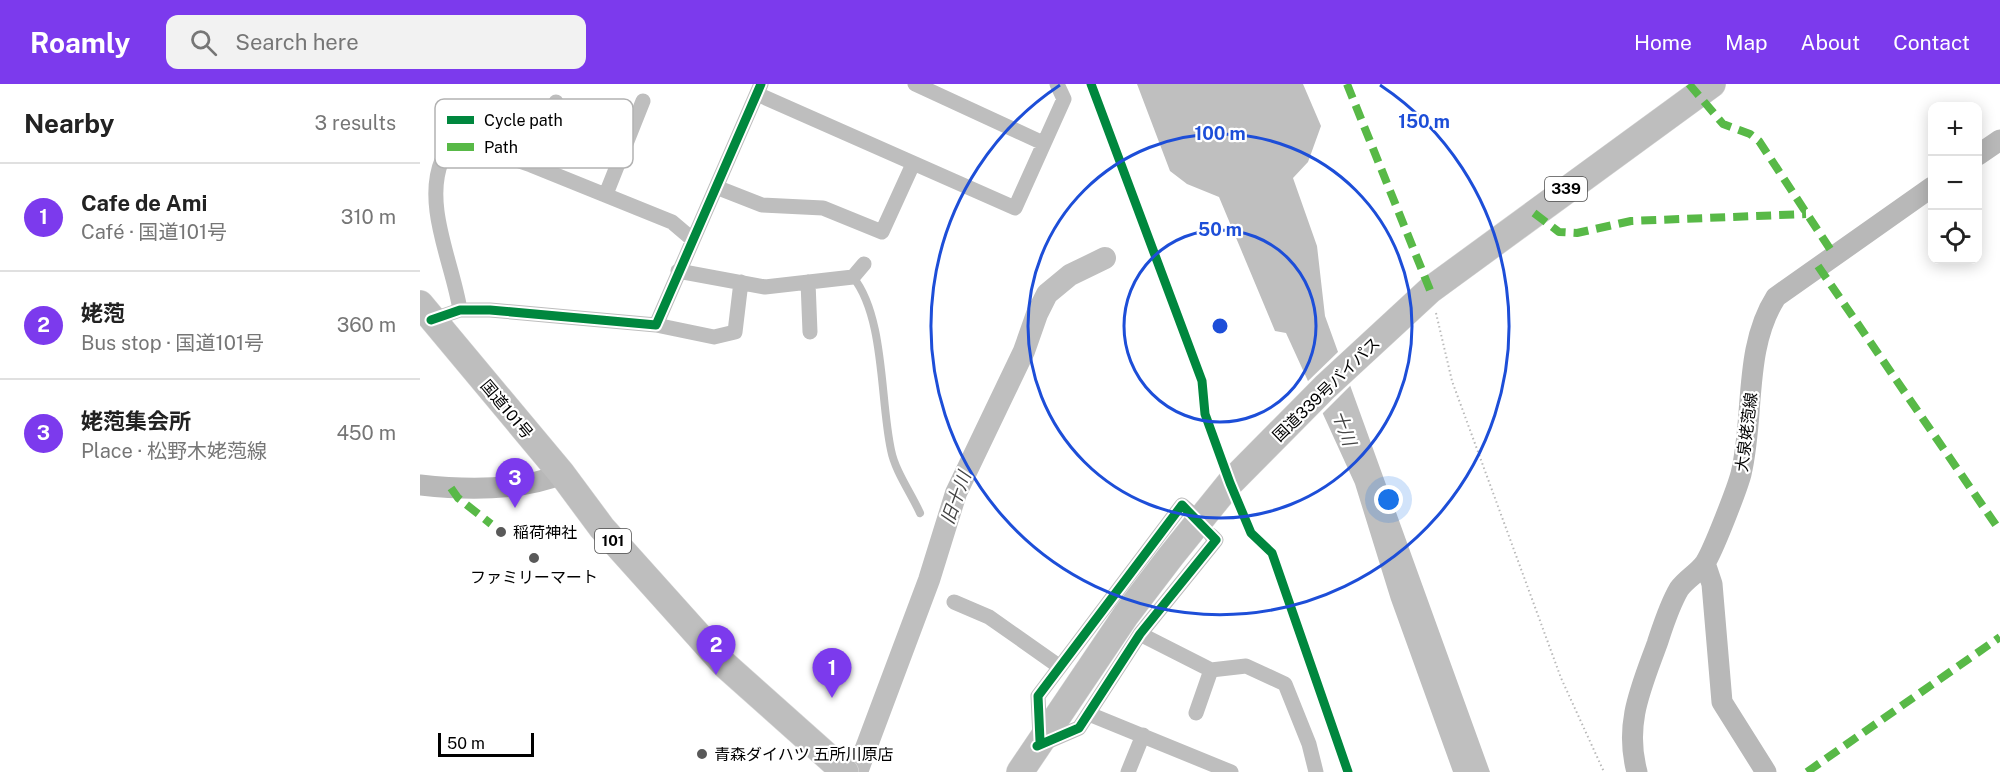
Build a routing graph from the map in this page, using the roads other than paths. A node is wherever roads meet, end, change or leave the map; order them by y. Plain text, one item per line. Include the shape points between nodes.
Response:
1 (915, 84) edge
2 (1057, 84) edge
3 (1712, 84) edge
4 (759, 89) edge
5 (643, 101) dead end
6 (633, 126) edge
7 (2000, 140) edge
8 (1043, 143) junction
9 (1982, 152) edge
10 (913, 164) junction
11 (440, 168) edge
12 (539, 168) edge
13 (616, 168) edge
14 (716, 187) junction
15 (1928, 190) edge
16 (606, 194) junction
17 (692, 239) junction
18 (864, 264) dead end
19 (678, 271) junction
20 (853, 277) junction
21 (741, 282) junction
22 (807, 282) junction
23 (460, 310) junction
24 (426, 312) edge
25 (656, 325) junction
26 (810, 332) dead end
27 (562, 474) junction
28 (420, 485) edge
29 (1189, 511) dead end
30 (920, 513) dead end
31 (1211, 534) dead end
32 (1705, 563) junction
33 (954, 602) dead end
34 (1140, 634) junction
35 (1060, 667) junction
36 (1211, 670) junction
37 (1196, 713) dead end
38 (1089, 714) junction
39 (1143, 735) junction
40 (1038, 744) junction
41 (837, 765) edge
42 (1213, 768) edge
43 (1020, 772) edge
44 (1128, 772) edge
45 (1231, 772) edge
46 (1316, 772) edge
47 (1637, 772) edge
48 (1766, 772) edge

1 - 8 street
2 - 8 street via 1064,99
3 - 40 highway, 国道339号バイパス / 339 via 1427,293 1325,387 1220,494 1126,615
4 - 10 street
4 - 14 street
5 - 6 street
7 - 9 main road
8 - 10 street via 1015,208
10 - 14 street via 882,232 823,208 762,205
11 - 23 street via 435,189
12 - 16 street
13 - 16 street
14 - 17 street
15 - 32 main road, 大泉姥萢線 via 1776,297 1766,312 1758,333 1741,476
16 - 17 street via 672,222
17 - 19 street
18 - 20 street
19 - 21 street
19 - 25 street
20 - 22 street
20 - 30 lane via 864,291 873,321 891,453
21 - 22 street via 765,287
21 - 25 street via 735,332 714,337
22 - 26 street
23 - 24 street
23 - 25 street
24 - 27 highway, 国道101号 / 101
27 - 28 main road via 547,480 462,490
27 - 41 highway, 国道101号 / 101 via 602,528 725,665
29 - 35 street via 1182,505
31 - 34 street via 1216,540
32 - 47 main road, 大泉姥萢線 via 1680,587 1636,696 1632,727
32 - 48 main road via 1712,584 1722,702
33 - 35 street via 989,617
34 - 36 street
34 - 38 street
35 - 40 street via 1038,696
36 - 37 street
36 - 46 street via 1246,666 1285,684
38 - 39 street
38 - 40 street via 1080,728
39 - 42 street
39 - 44 street
40 - 43 highway, 国道339号バイパス / 339
42 - 45 street

